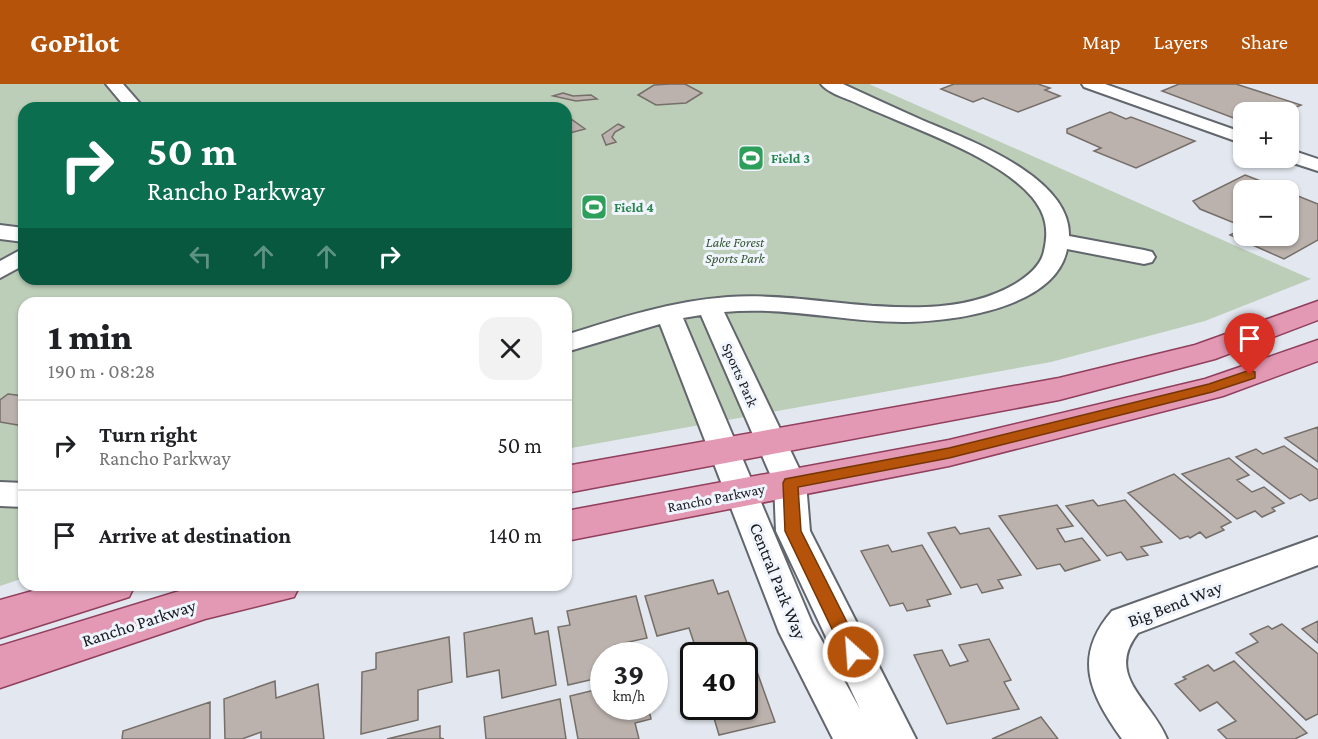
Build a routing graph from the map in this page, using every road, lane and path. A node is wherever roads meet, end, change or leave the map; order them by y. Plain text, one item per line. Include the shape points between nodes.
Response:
1 (114, 84) edge
2 (829, 84) edge
3 (1090, 84) edge
4 (130, 102) edge
5 (1233, 135) edge
6 (1299, 159) edge
7 (1318, 165) edge
8 (0, 232) edge
9 (18, 234) edge
10 (1057, 240) junction
11 (18, 248) edge
12 (0, 249) edge
13 (1144, 257) dead end
14 (18, 259) edge
15 (0, 271) edge
16 (710, 307) junction
17 (1318, 310) edge
18 (668, 313) junction
19 (572, 342) edge
20 (1318, 350) edge
21 (771, 443) junction
22 (725, 451) junction
23 (572, 479) edge
24 (790, 483) junction
25 (742, 493) junction
26 (0, 494) edge
27 (18, 495) edge
28 (572, 525) edge
29 (1318, 551) edge
30 (95, 591) edge
31 (254, 591) edge
32 (0, 619) edge
33 (0, 667) edge
34 (855, 739) edge
35 (896, 739) edge
36 (1147, 739) edge

1 - 4 street
2 - 10 street via 1018,174 1052,208
3 - 5 street
6 - 7 street
8 - 9 street
10 - 13 street
10 - 16 street via 1051,263 1037,278 1004,297 970,306 928,313 763,302
11 - 12 street
14 - 15 street
16 - 18 street
16 - 21 street, Sports Park
17 - 21 main road via 1204,352 1059,390
18 - 19 street
18 - 22 street
20 - 24 main road, Rancho Parkway via 1212,388 949,453
21 - 22 main road
21 - 24 street, Central Park Way
22 - 23 main road
22 - 25 street, Central Park Way
24 - 25 main road, Rancho Parkway
24 - 35 street, Central Park Way via 793,531
25 - 28 main road, Rancho Parkway
25 - 34 street, Central Park Way via 797,632
26 - 27 street
29 - 36 street, Big Bend Way via 1135,618 1116,629 1106,659 1110,683
30 - 32 main road
31 - 33 main road, Rancho Parkway via 205,602

